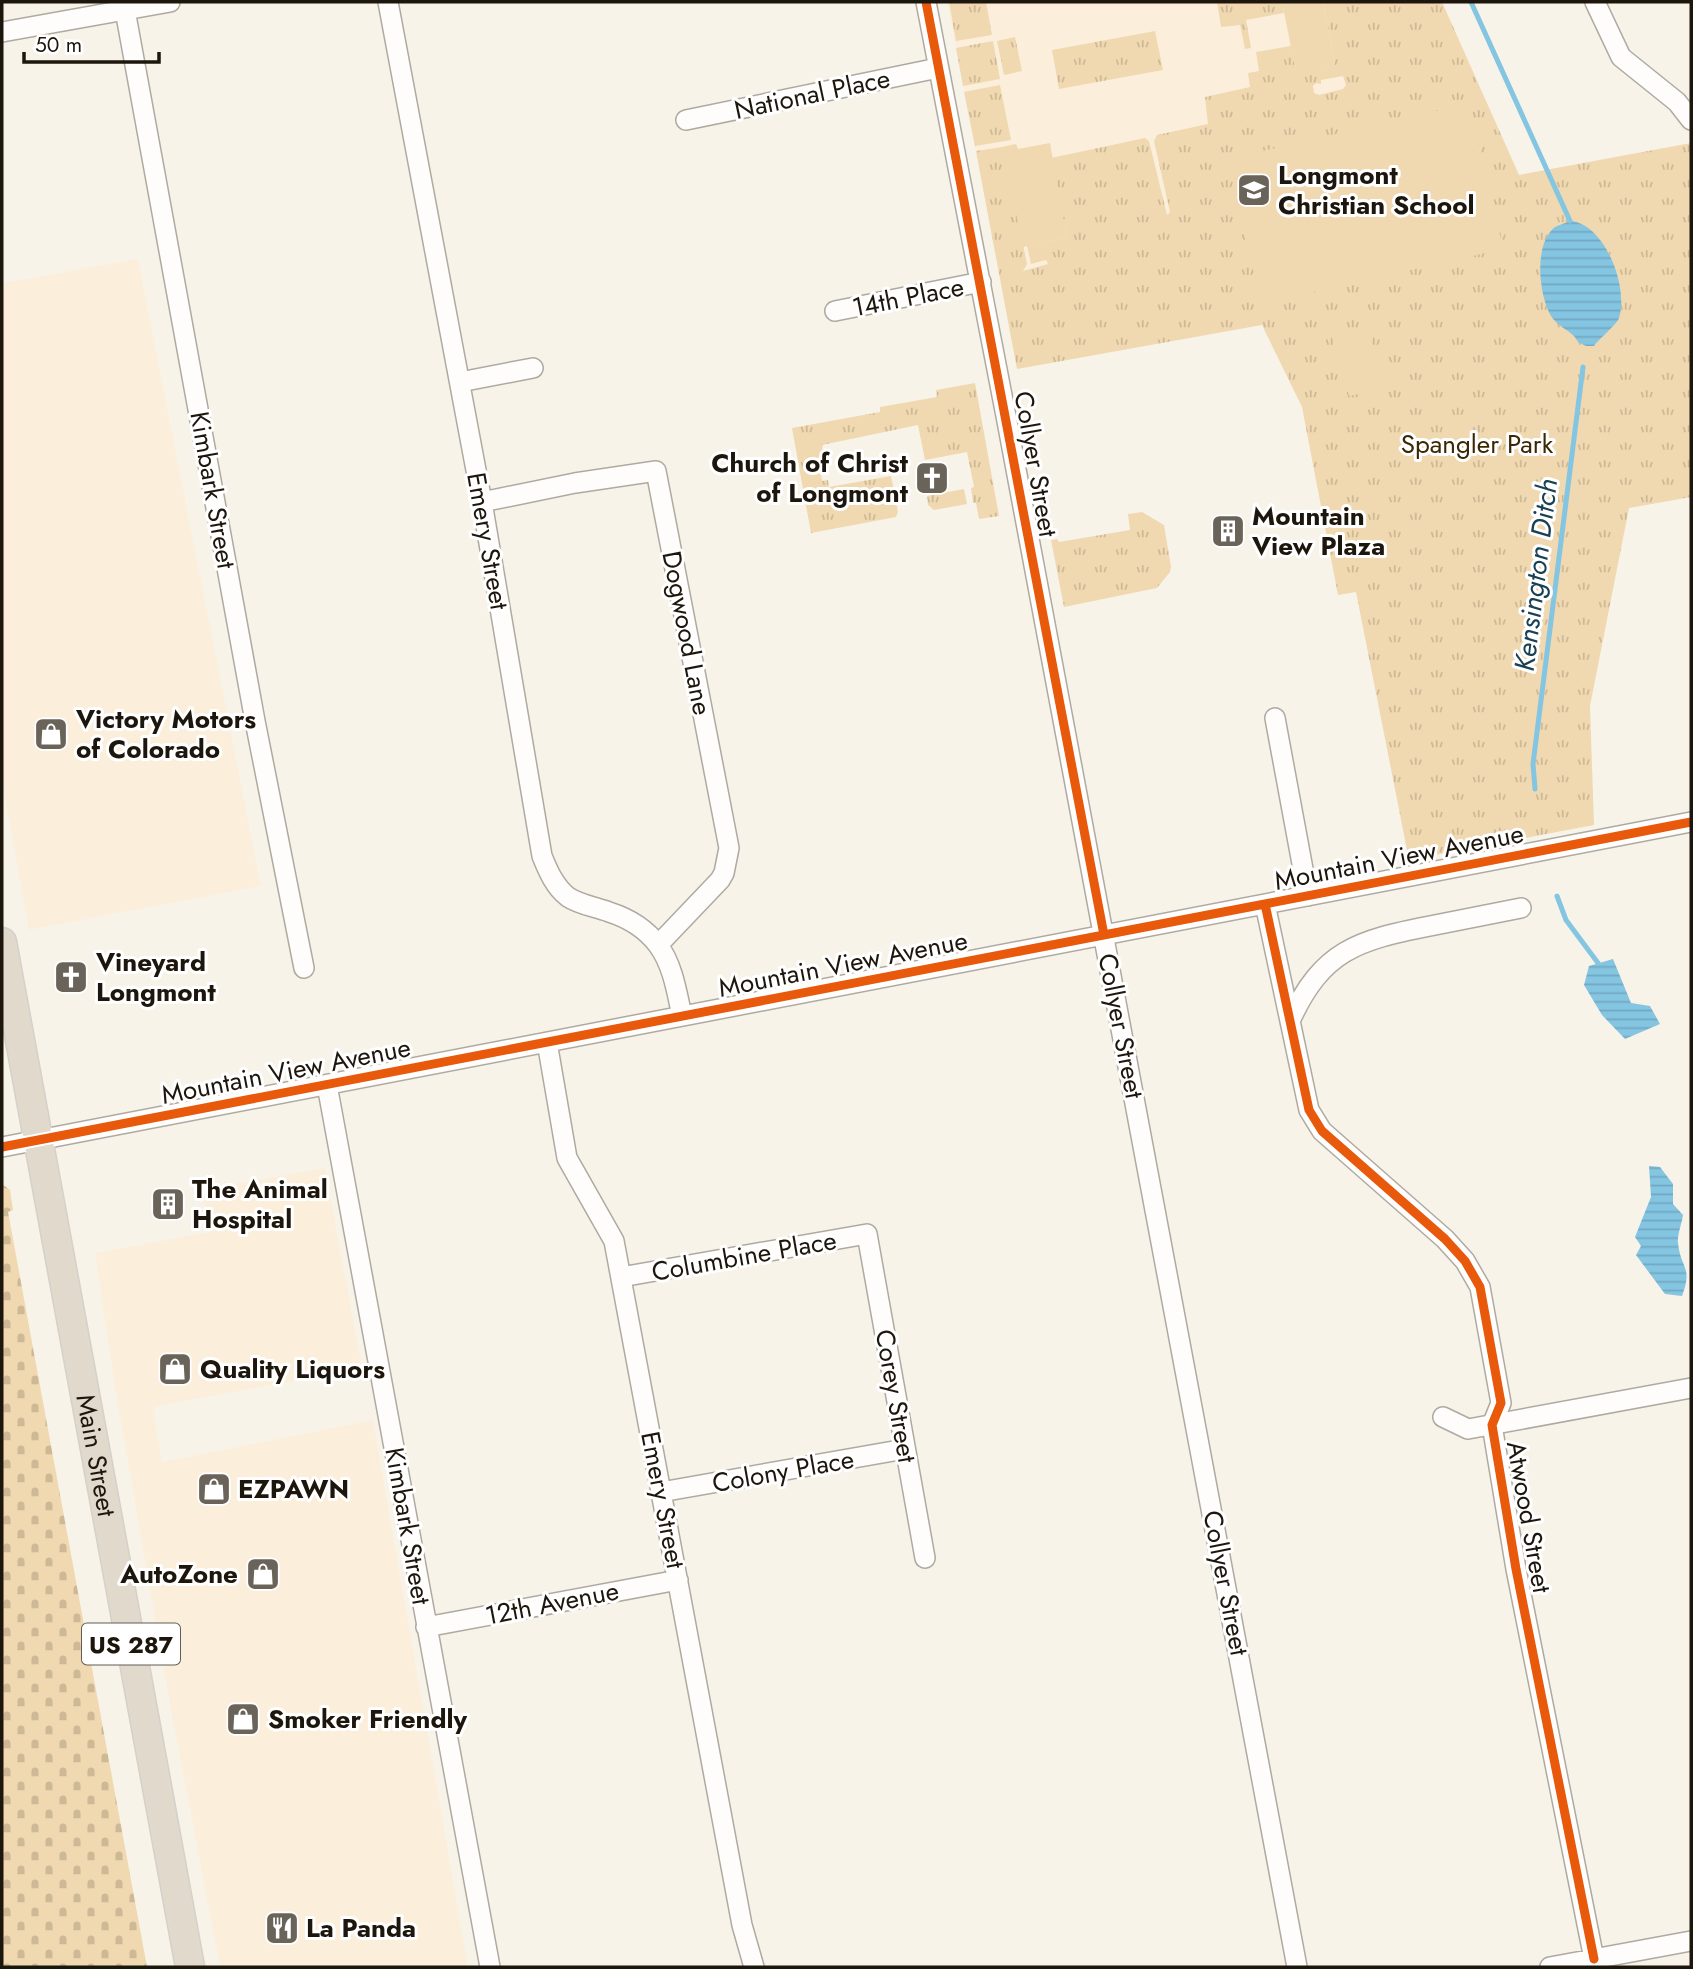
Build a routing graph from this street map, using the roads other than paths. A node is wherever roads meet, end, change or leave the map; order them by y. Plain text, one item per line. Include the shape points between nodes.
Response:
1 (170, 2) edge
2 (388, 2) edge
3 (926, 2) edge
4 (1595, 2) edge
5 (125, 10) junction
6 (2, 32) edge
7 (938, 68) junction
8 (686, 120) dead end
9 (1691, 120) edge
10 (981, 282) junction
11 (835, 311) dead end
12 (533, 368) dead end
13 (460, 382) junction
14 (482, 502) junction
15 (1275, 718) dead end
16 (1691, 822) edge
17 (1308, 896) junction
18 (1265, 904) junction
19 (1521, 908) dead end
20 (1104, 935) junction
21 (2, 942) edge
22 (658, 945) junction
23 (304, 968) dead end
24 (682, 1016) junction
25 (1290, 1021) junction
26 (547, 1042) junction
27 (327, 1085) junction
28 (38, 1140) junction
29 (2, 1147) edge
30 (867, 1234) joint
31 (621, 1277) junction
32 (1691, 1388) edge
33 (1443, 1417) dead end
34 (1492, 1425) junction
35 (905, 1449) junction
36 (662, 1492) junction
37 (925, 1558) dead end
38 (678, 1580) junction
39 (426, 1627) junction
40 (1691, 1941) edge
41 (1586, 1963) edge
42 (190, 1967) edge
43 (490, 1967) edge
44 (754, 1967) edge
45 (1297, 1967) edge
46 (1550, 1967) edge

1 - 5 street
2 - 13 street, Emery Street
3 - 7 street, Collyer Street
4 - 9 street via 1621,57 1677,102
5 - 6 street
5 - 23 street, Kimbark Street
7 - 8 street, National Place
7 - 10 street, Collyer Street
10 - 11 street, 14th Place
10 - 20 street, Collyer Street
12 - 13 street
13 - 14 street, Emery Street
14 - 22 street, Emery Street via 542,856 552,879 568,896 622,917
14 - 22 street, Dogwood Lane via 656,471 729,848 720,880
15 - 17 street
16 - 17 street, Mountain View Avenue
17 - 18 street, Mountain View Avenue
18 - 20 street, Mountain View Avenue
18 - 25 street, Atwood Street
19 - 25 street via 1380,935 1350,948 1322,969 1303,993
20 - 24 street, Mountain View Avenue
20 - 45 street, Collyer Street
21 - 28 highway, Main Street / US 287
22 - 24 street, Emery Street
24 - 26 street, Mountain View Avenue
25 - 34 street, Atwood Street via 1309,1110 1322,1131 1445,1239 1480,1287 1501,1403
26 - 27 street, Mountain View Avenue
26 - 31 street, Emery Street via 567,1158 614,1241
27 - 28 street, Mountain View Avenue
27 - 39 street, Kimbark Street
28 - 29 street, Mountain View Avenue
28 - 42 highway, Main Street / US 287
30 - 31 street, Columbine Place
30 - 35 street, Corey Street
31 - 36 street, Emery Street
32 - 34 street
33 - 34 street via 1468,1429
34 - 41 street, Atwood Street
35 - 36 street, Colony Place
35 - 37 street, Corey Street
36 - 38 street, Emery Street
38 - 39 street, 12th Avenue
38 - 44 street, Emery Street via 742,1925
39 - 43 street, Kimbark Street
40 - 41 street
41 - 46 street

